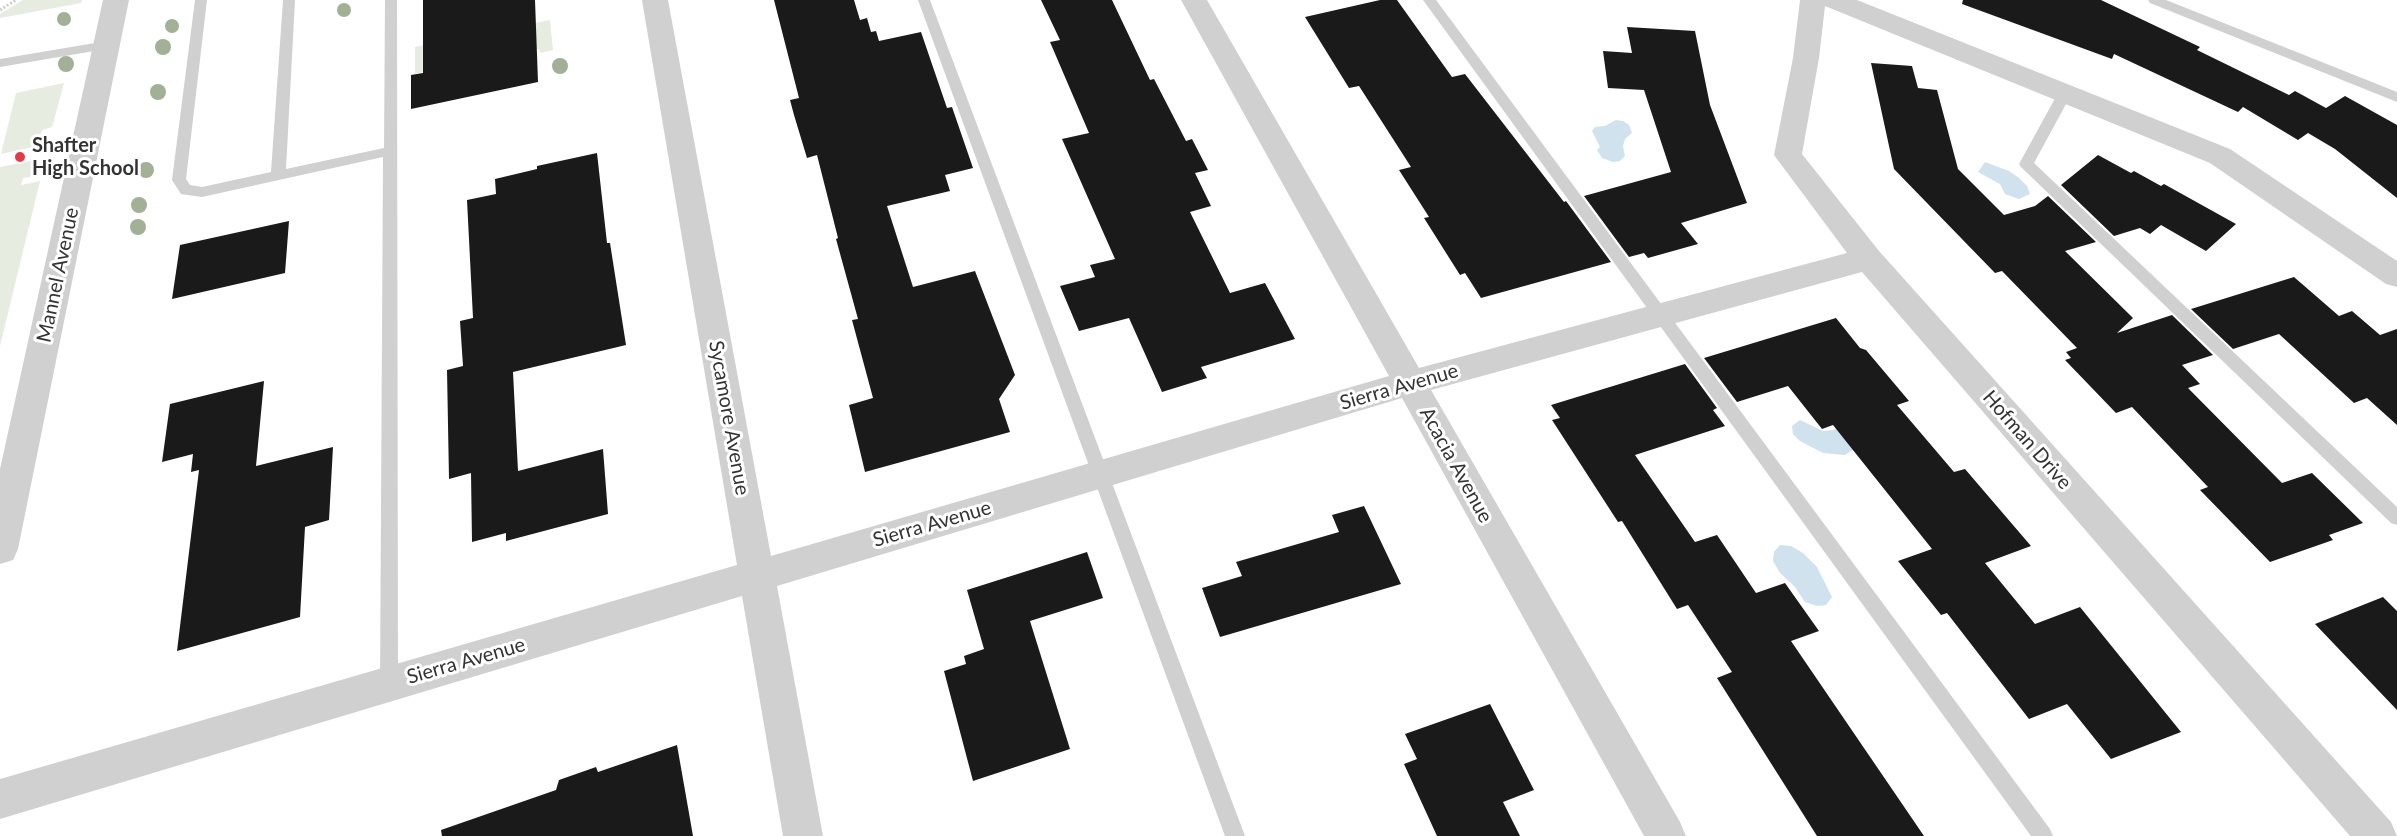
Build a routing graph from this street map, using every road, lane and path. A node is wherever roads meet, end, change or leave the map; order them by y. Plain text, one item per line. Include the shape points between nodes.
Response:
1 (16, 0) edge
2 (116, 0) edge
3 (201, 0) edge
4 (290, 0) edge
5 (391, 0) edge
6 (655, 0) edge
7 (924, 0) edge
8 (1194, 0) edge
9 (1429, 0) edge
10 (1814, 0) edge
11 (1834, 0) edge
12 (2154, 0) edge
13 (0, 10) edge
14 (107, 45) junction
15 (0, 63) edge
16 (2065, 93) junction
17 (2397, 97) edge
18 (390, 151) junction
19 (279, 176) junction
20 (1868, 259) junction
21 (2397, 276) edge
22 (1661, 315) junction
23 (1410, 383) junction
24 (1101, 474) junction
25 (2397, 518) edge
26 (0, 549) edge
27 (757, 575) junction
28 (389, 684) junction
29 (0, 799) edge
30 (803, 836) edge
31 (1235, 836) edge
32 (1666, 836) edge
33 (2043, 836) edge
34 (2377, 836) edge

1 - 13 path
2 - 14 street, Mannel Avenue
3 - 19 lane via 179,180 186,190 202,192
4 - 19 lane
5 - 18 lane
6 - 27 street, Sycamore Avenue
7 - 24 lane
8 - 23 street, Acacia Avenue
9 - 22 lane
10 - 20 street, Hofman Drive via 1788,155
11 - 16 street
12 - 17 lane
14 - 15 lane
14 - 26 street, Mannel Avenue
16 - 21 street via 2220,156
16 - 25 lane via 2026,164
18 - 19 lane
18 - 28 lane
20 - 22 street, Sierra Avenue
20 - 34 street, Hofman Drive
22 - 23 street, Sierra Avenue
22 - 33 lane
23 - 24 street, Sierra Avenue
23 - 32 street, Acacia Avenue
24 - 27 street, Sierra Avenue
24 - 31 lane
27 - 28 street, Sierra Avenue
27 - 30 street, Sycamore Avenue
28 - 29 street, Sierra Avenue

